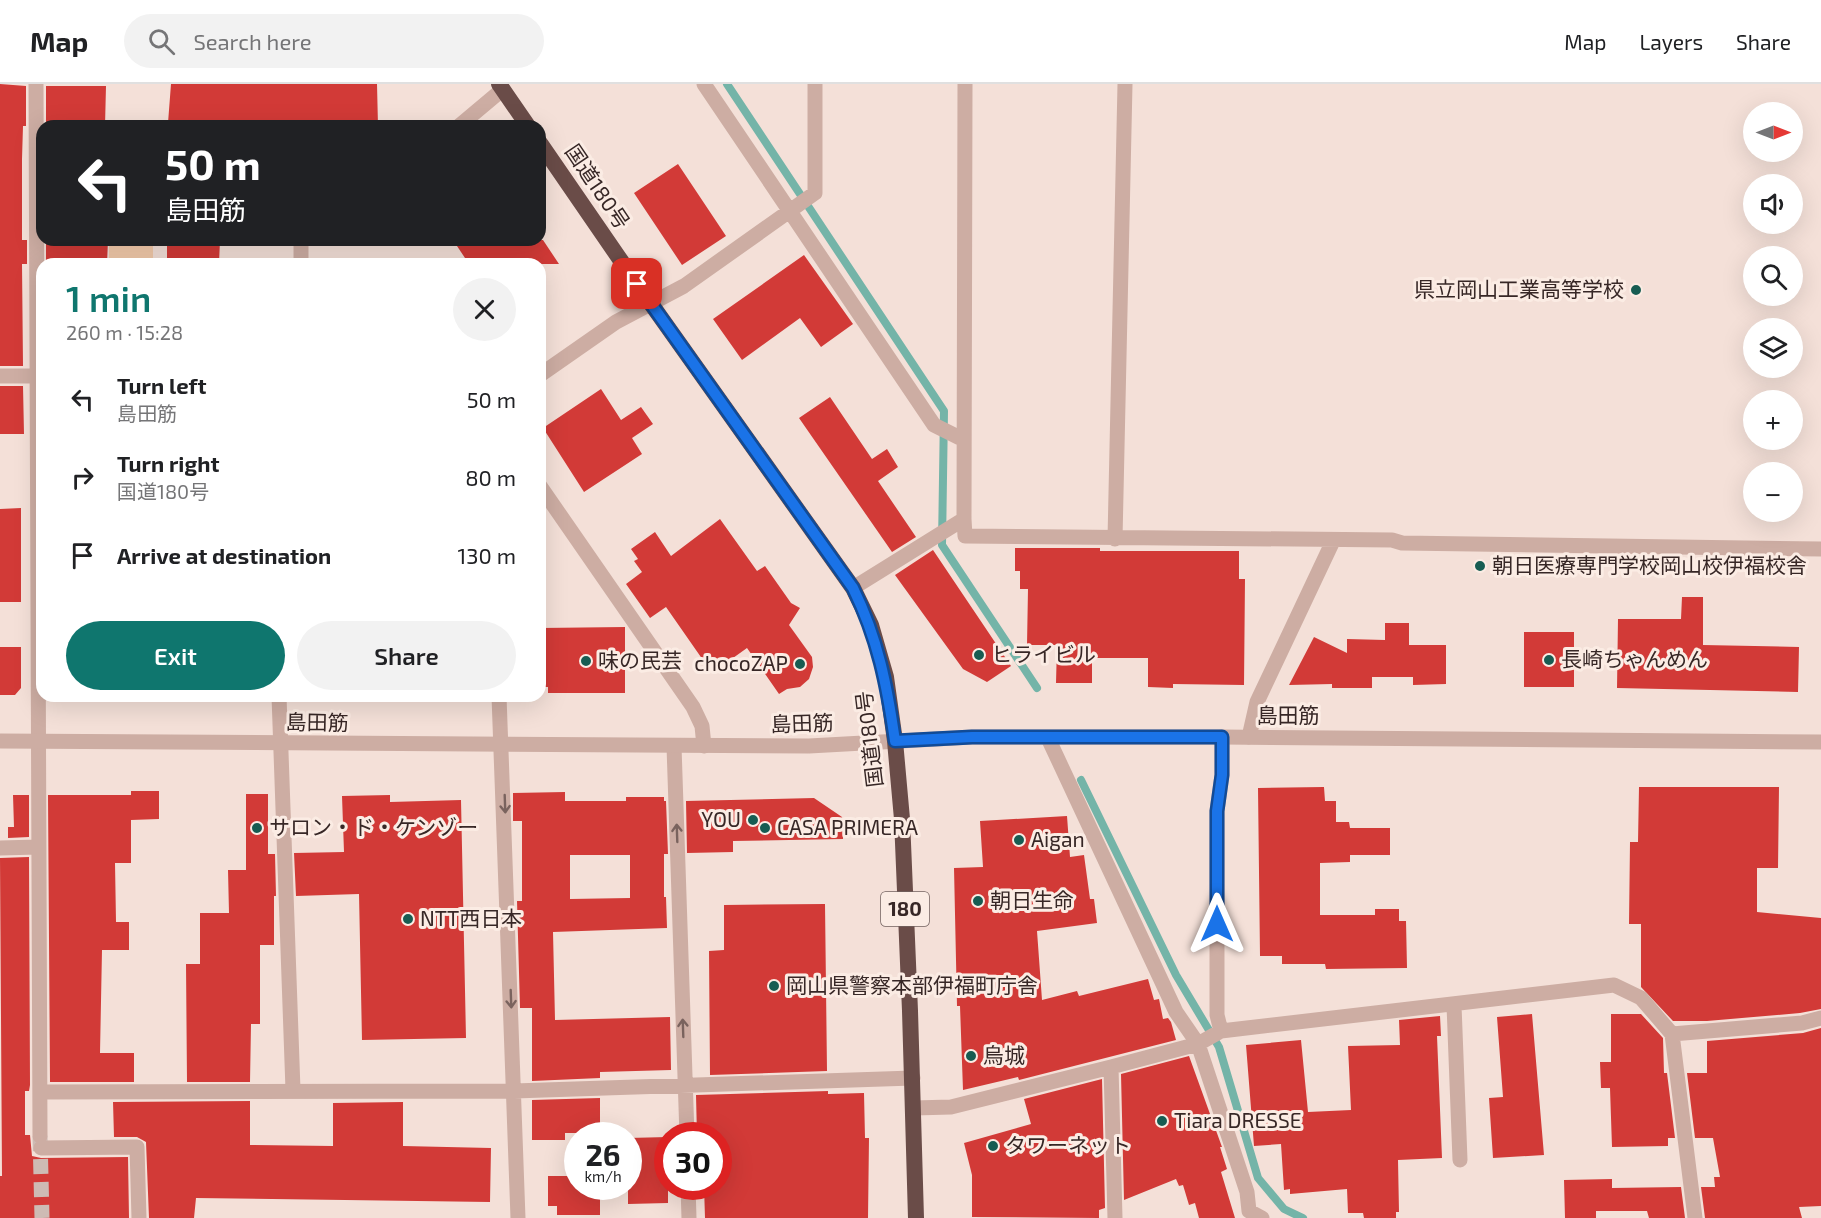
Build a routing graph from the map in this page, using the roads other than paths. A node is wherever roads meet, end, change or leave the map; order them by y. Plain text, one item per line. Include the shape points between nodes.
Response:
1 (36, 84) edge
2 (704, 84) edge
3 (815, 84) edge
4 (965, 84) edge
5 (1125, 84) edge
6 (501, 87) edge
7 (36, 120) edge
8 (465, 120) edge
9 (524, 120) edge
10 (546, 152) edge
11 (794, 209) junction
12 (651, 304) junction
13 (546, 371) edge
14 (0, 376) edge
15 (36, 385) edge
16 (958, 437) junction
17 (546, 495) edge
18 (959, 522) junction
19 (1115, 538) junction
20 (1334, 541) junction
21 (1821, 549) edge
22 (853, 588) junction
23 (38, 702) edge
24 (279, 702) edge
25 (499, 702) edge
26 (1222, 737) junction
27 (1249, 737) junction
28 (1048, 738) junction
29 (0, 741) edge
30 (38, 741) junction
31 (895, 741) junction
32 (1821, 742) edge
33 (282, 743) junction
34 (502, 746) junction
35 (674, 746) junction
36 (704, 746) junction
37 (38, 847) junction
38 (0, 848) edge
39 (1454, 1005) junction
40 (1821, 1018) edge
41 (1672, 1034) junction
42 (1210, 1036) junction
43 (1111, 1067) junction
44 (912, 1078) junction
45 (685, 1086) junction
46 (293, 1090) junction
47 (514, 1091) junction
48 (40, 1092) junction
49 (914, 1108) junction
50 (686, 1122) edge
51 (1460, 1160) dead end
52 (688, 1200) edge
53 (1253, 1216) edge
54 (139, 1218) edge
55 (518, 1218) edge
56 (689, 1218) edge
57 (916, 1218) edge
58 (1115, 1218) edge
59 (1695, 1218) edge

1 - 7 street
2 - 11 street
3 - 11 street via 814,193
4 - 16 street
5 - 19 street
6 - 8 street
6 - 9 highway
10 - 12 highway, 国道180号 / 180
11 - 12 street via 684,286
11 - 16 street via 934,425
12 - 13 street via 616,322
12 - 22 highway, 国道180号 / 180
14 - 15 street
16 - 18 street
17 - 36 street via 693,707 702,726
18 - 19 street via 965,536
18 - 22 street
19 - 20 street
20 - 21 street
20 - 27 street via 1257,702
22 - 31 highway, 国道180号 / 180 via 871,625 886,677
23 - 30 street
24 - 33 street
25 - 34 street
26 - 27 street, 島田筋
26 - 28 street, 島田筋
26 - 42 street via 1217,811 1217,1015
27 - 32 street, 島田筋
28 - 31 street, 島田筋
28 - 42 street via 1176,1012
29 - 30 street, 島田筋
30 - 33 street, 島田筋
30 - 37 street
31 - 36 street, 島田筋
31 - 44 highway, 国道180号 / 180 via 902,819
33 - 34 street, 島田筋
33 - 46 street
34 - 35 street, 島田筋
34 -> 47 street
35 - 36 street, 島田筋
45 -> 35 street
37 - 38 street
37 - 48 street
39 - 41 street via 1614,985 1641,998
39 - 42 street
39 - 51 street
40 - 41 street
41 - 59 street
42 - 43 street
42 - 53 street
43 - 49 street via 951,1107
43 - 58 street
44 - 45 street
44 - 49 highway, 国道180号 / 180
45 - 47 street
45 - 50 street
46 - 47 street
46 - 48 street
47 - 55 street
48 - 54 street via 41,1142 137,1147
49 - 57 highway, 国道180号 / 180
52 - 56 street

